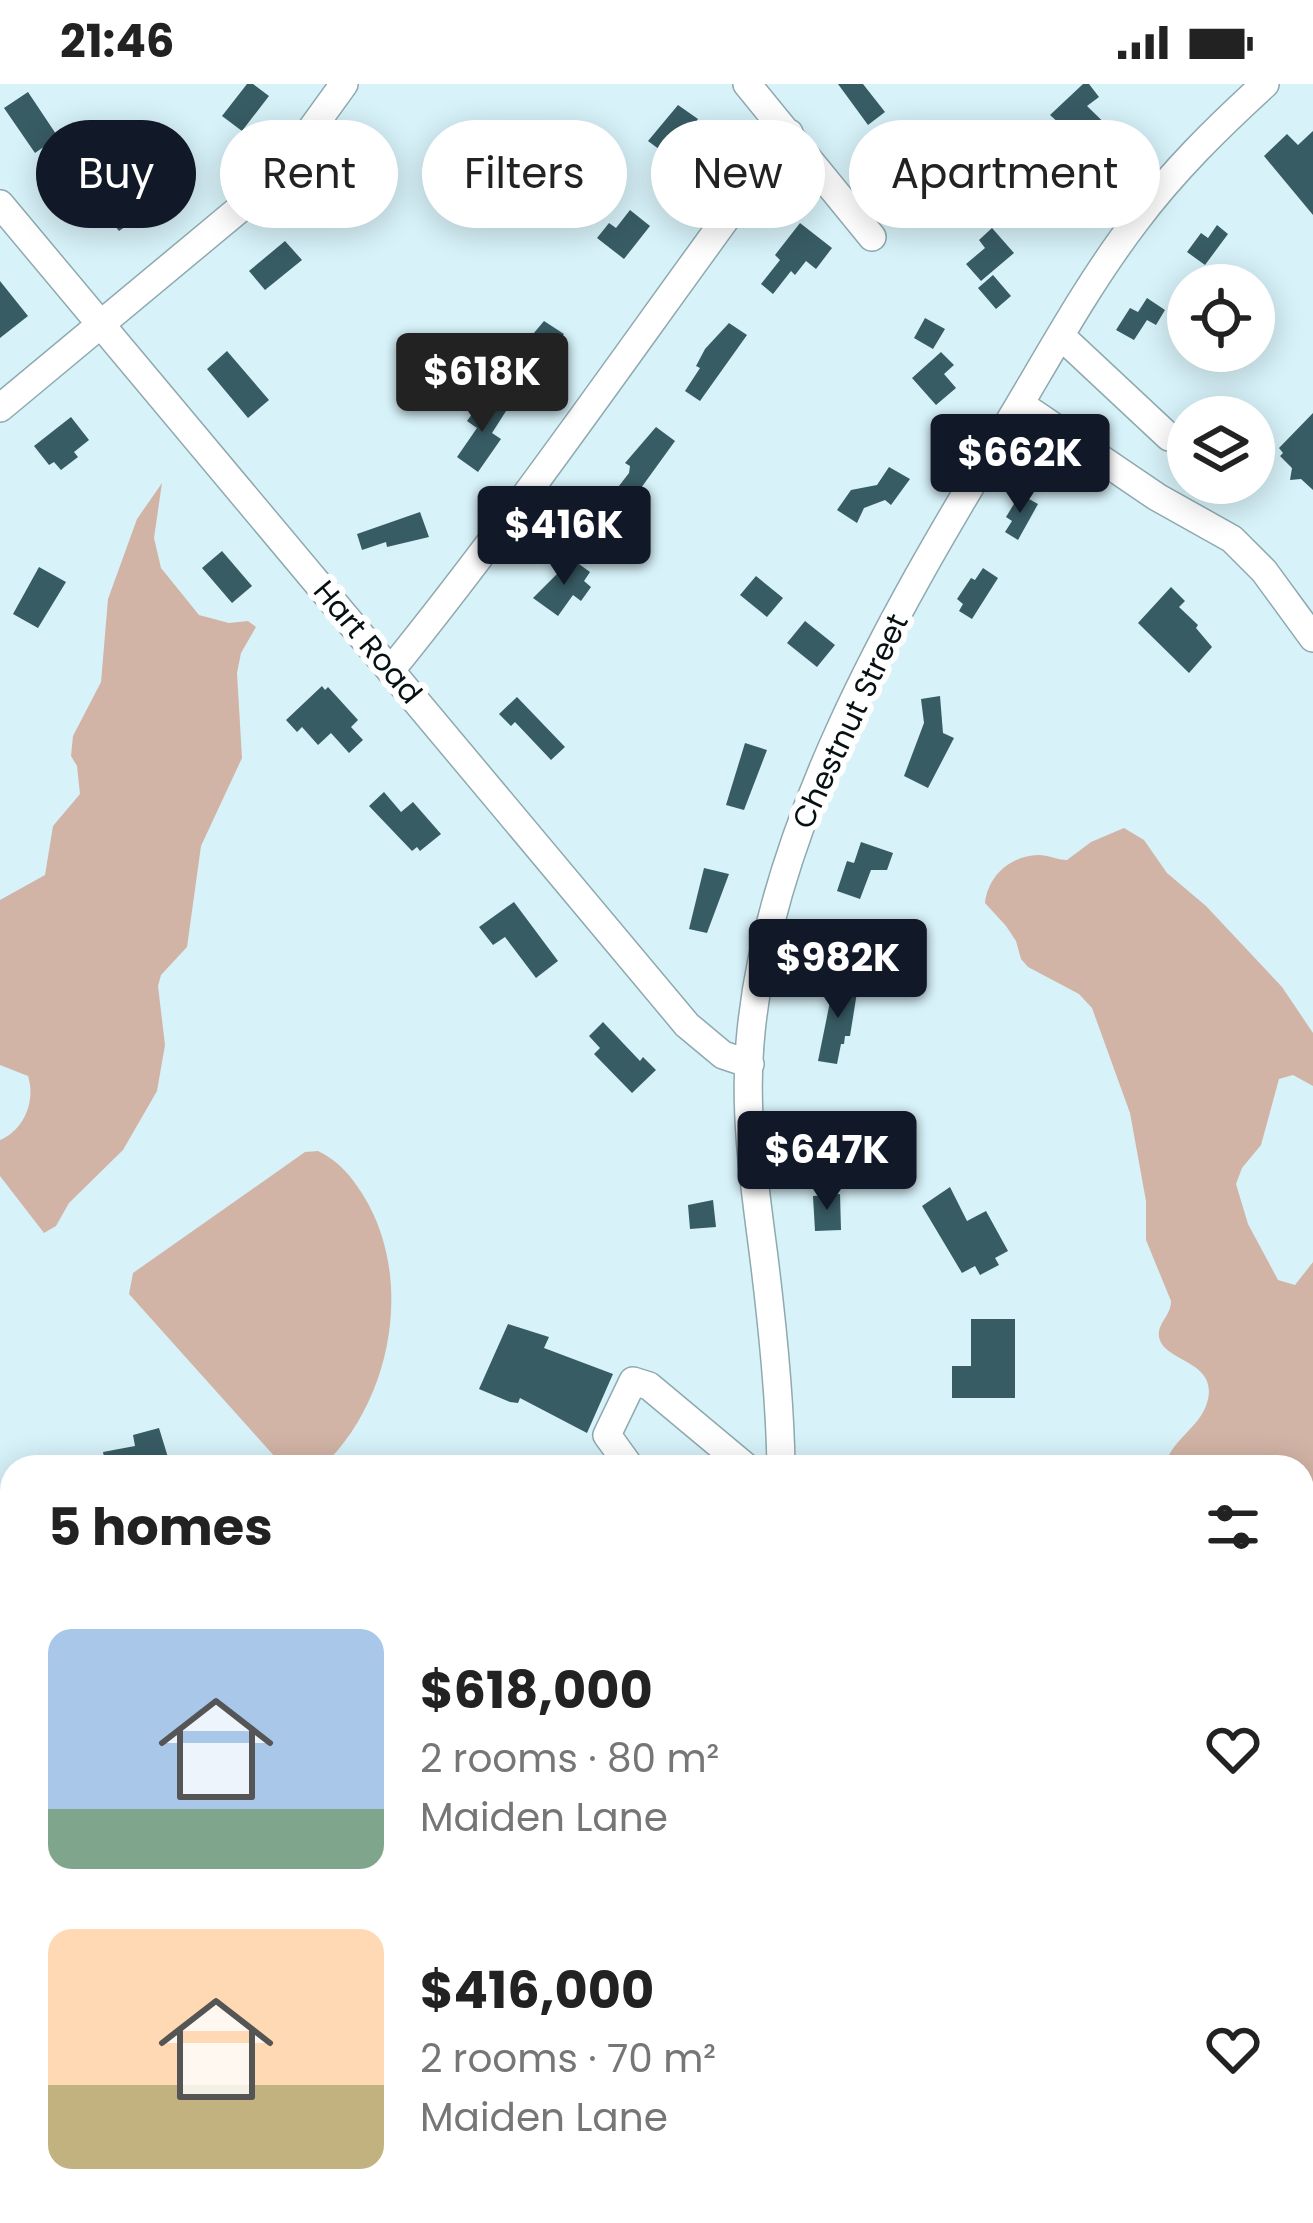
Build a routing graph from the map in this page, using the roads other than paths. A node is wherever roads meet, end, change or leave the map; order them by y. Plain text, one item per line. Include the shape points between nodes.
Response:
1 (344, 84) edge
2 (747, 84) edge
3 (1265, 84) edge
4 (778, 120) edge
5 (825, 178) edge
6 (0, 204) edge
7 (718, 228) edge
8 (872, 237) dead end
9 (101, 325) junction
10 (1061, 336) junction
11 (1020, 404) junction
12 (0, 408) edge
13 (1167, 435) edge
14 (1313, 638) edge
15 (392, 670) junction
16 (750, 1064) junction
17 (621, 1455) edge
18 (732, 1455) edge
19 (780, 1455) edge

1 - 9 street via 268,184
2 - 4 street
3 - 10 street, Chestnut Street via 1149,204
5 - 8 street
6 - 9 street, Hart Road
7 - 15 street
9 - 12 street
9 - 15 street, Hart Road
10 - 11 street, Chestnut Street
10 - 13 street
11 - 14 street via 1232,538
11 - 16 street, Chestnut Street via 933,549 826,762 789,855
15 - 16 street, Hart Road via 687,1025
16 - 19 street, Chestnut Street via 749,1130
17 - 18 street via 607,1435 633,1382 650,1386

